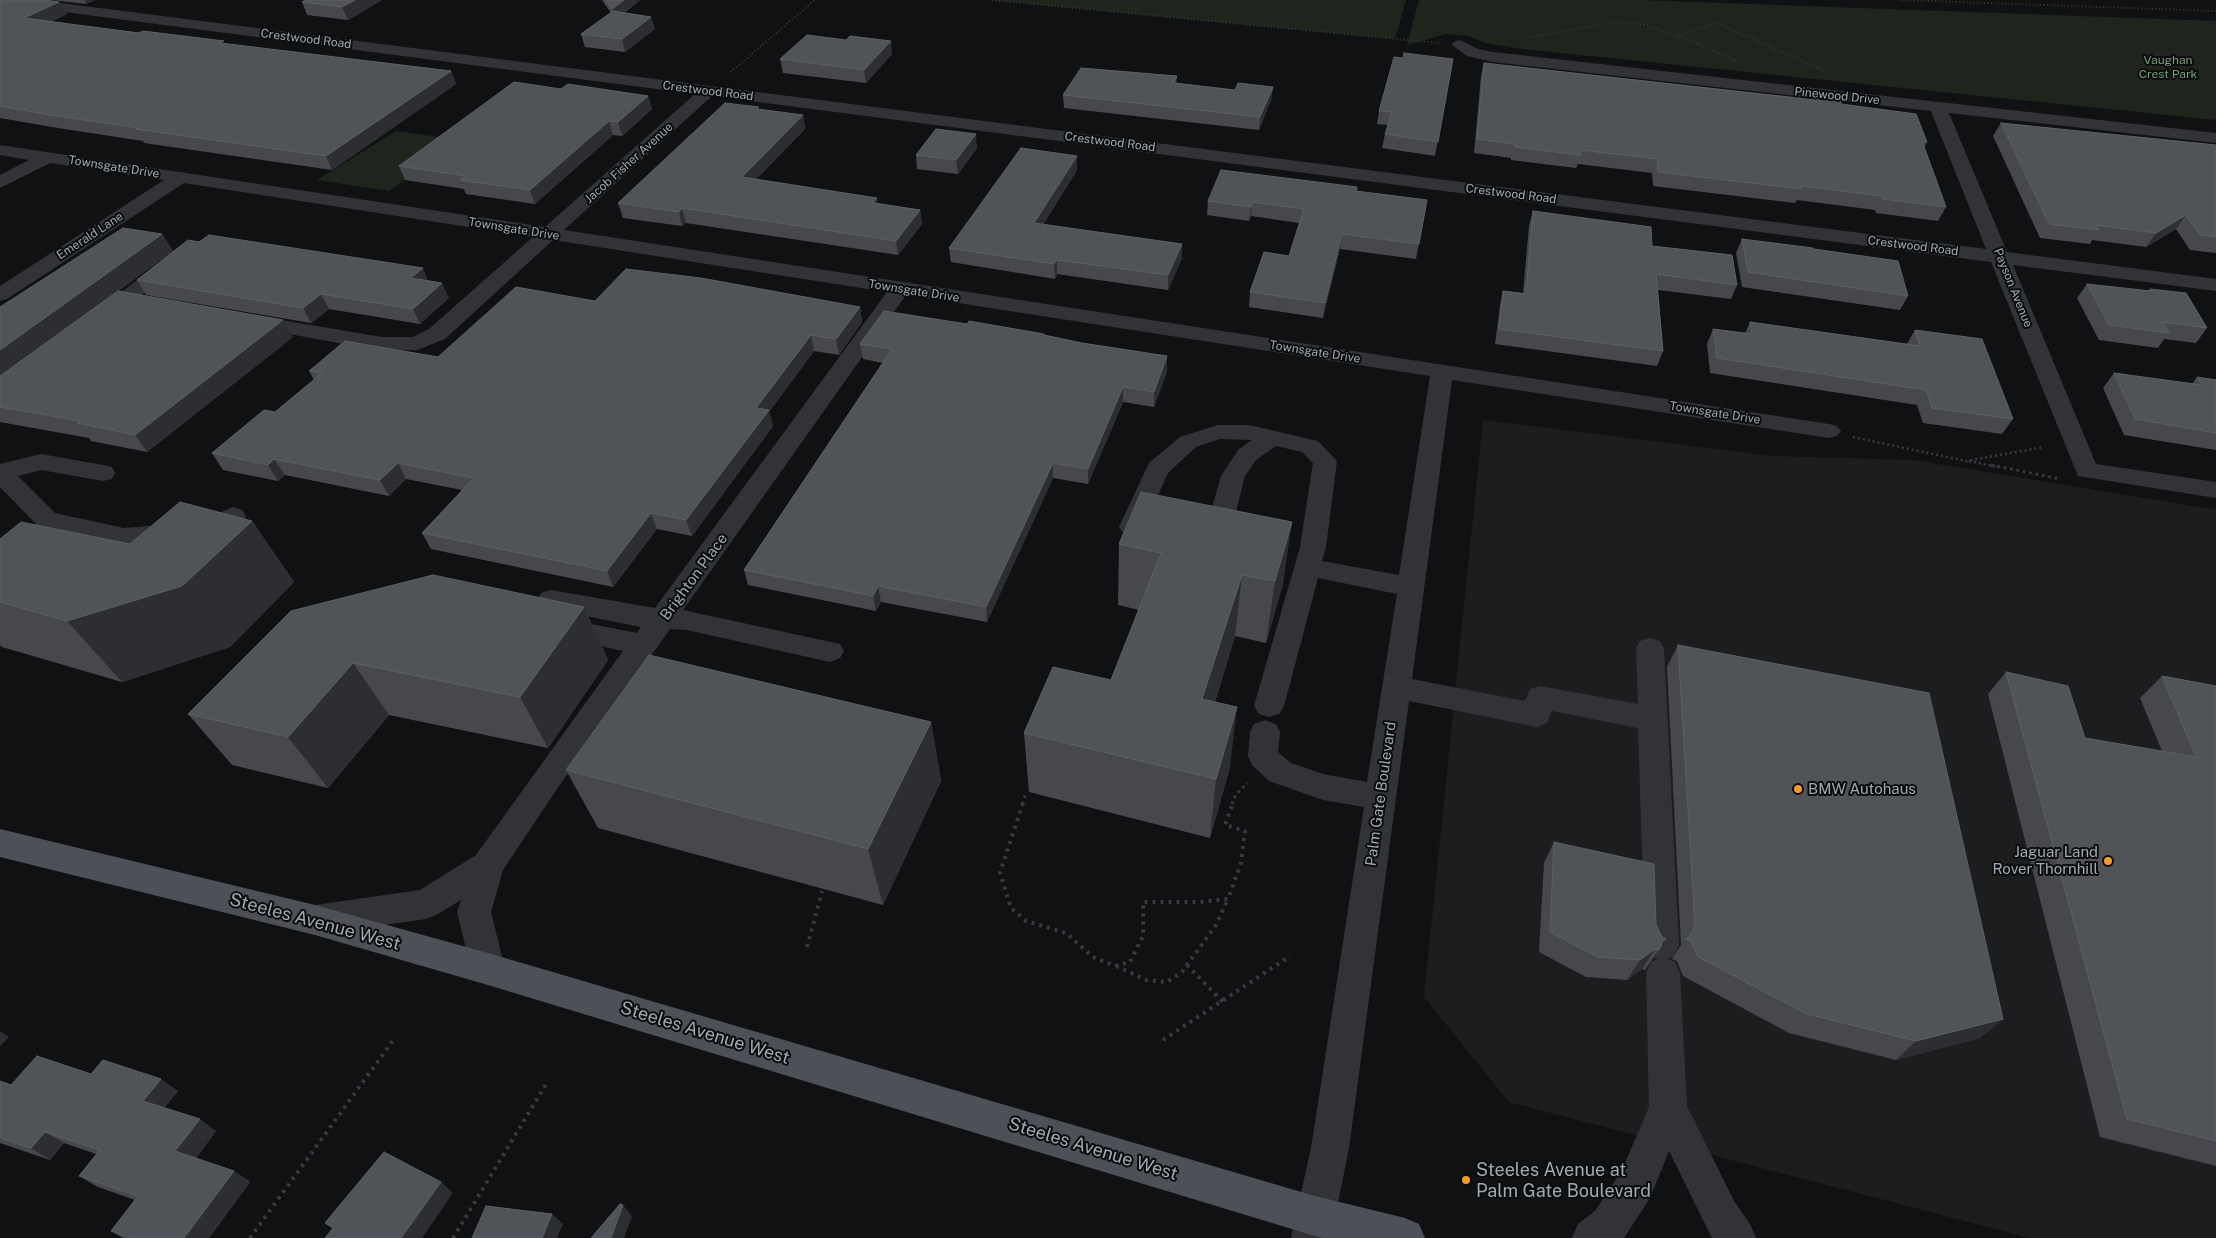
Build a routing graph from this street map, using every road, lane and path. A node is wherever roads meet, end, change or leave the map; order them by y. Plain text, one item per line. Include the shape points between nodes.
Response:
1 (3, 0) edge
2 (815, 0) edge
3 (992, 0) edge
4 (1900, 0) edge
5 (2216, 11) edge
6 (1678, 36) junction
7 (1526, 38) dead end
8 (1460, 45) joint
9 (1742, 64) dead end
10 (1834, 74) dead end
11 (708, 91) junction
12 (1938, 108) junction
13 (2216, 138) edge
14 (0, 150) edge
15 (25, 154) junction
16 (48, 157) junction
17 (0, 168) edge
18 (181, 177) junction
19 (0, 182) edge
20 (550, 234) junction
21 (184, 255) edge
22 (2000, 258) junction
23 (2216, 286) edge
24 (900, 289) junction
25 (0, 295) edge
26 (125, 299) junction
27 (154, 304) edge
28 (230, 318) edge
29 (86, 328) edge
30 (1442, 372) junction
31 (1829, 431) joint
32 (1272, 436) junction
33 (2044, 446) dead end
34 (1966, 461) junction
35 (0, 472) edge
36 (103, 473) dead end
37 (2064, 479) dead end
38 (2216, 490) edge
39 (10, 497) edge
40 (233, 516) edge
41 (1130, 532) edge
42 (168, 534) junction
43 (124, 537) junction
44 (1212, 551) edge
45 (90, 554) edge
46 (173, 560) edge
47 (1307, 567) junction
48 (1411, 587) junction
49 (664, 619) junction
50 (645, 645) junction
51 (1650, 648) dead end
52 (830, 650) dead end
53 (1397, 687) junction
54 (1653, 719) junction
55 (1250, 781) dead end
56 (1026, 793) dead end
57 (1381, 797) junction
58 (0, 843) edge
59 (488, 865) junction
60 (822, 891) edge
61 (1228, 899) junction
62 (315, 920) junction
63 (807, 947) dead end
64 (1290, 956) dead end
65 (1187, 965) junction
66 (1115, 966) junction
67 (488, 969) junction
68 (1223, 1002) junction
69 (394, 1039) dead end
70 (1163, 1040) dead end
71 (548, 1081) dead end
72 (1668, 1108) junction
73 (1313, 1227) edge
74 (250, 1238) edge
75 (453, 1238) edge
76 (1405, 1238) edge
77 (1592, 1238) edge
78 (1736, 1238) edge

1 - 11 street, Crestwood Road
2 - 11 path
3 - 8 path
4 - 5 path
6 - 7 path via 1647,25 1615,22
6 - 9 path
6 - 10 path via 1717,23
8 - 12 street, Pinewood Drive via 1473,53 1493,57
11 - 20 street, Jacob Fisher Avenue
11 - 22 street, Crestwood Road
12 - 13 street, Pinewood Drive
12 - 22 street, Payson Avenue
14 - 15 street, Townsgate Drive
15 - 16 street, Townsgate Drive
15 - 17 street
16 - 18 street, Townsgate Drive
16 - 19 street
18 - 20 street, Townsgate Drive
18 - 25 street, Emerald Lane
20 - 24 street, Townsgate Drive
20 - 28 street, Jacob Fisher Avenue via 437,334 417,343 382,344
21 - 26 street
22 - 23 street, Crestwood Road
22 - 38 street, Payson Avenue via 2087,470
24 - 30 street, Townsgate Drive
24 - 49 street, Brighton Place
26 - 27 street
26 - 29 street
30 - 31 street, Townsgate Drive
30 - 48 street, Palm Gate Boulevard
31 - 34 path
32 - 41 street via 1218,432 1188,442 1158,469
32 - 44 street via 1247,455 1233,476
32 - 47 street via 1310,446 1326,461
33 - 34 path
34 - 37 path
35 - 36 street via 42,462
35 - 39 street
39 - 43 street via 40,527
40 - 42 street via 202,530
42 - 43 street
42 - 46 street
43 - 45 street
47 - 48 street
47 - 57 street via 1267,719 1263,756 1280,772 1323,787
48 - 53 street, Palm Gate Boulevard
49 - 50 street, Brighton Place
49 - 50 street via 551,613
49 - 52 street via 687,620
50 - 59 street, Brighton Place
51 - 54 street
53 - 54 street via 1537,715 1540,697
53 - 57 street, Palm Gate Boulevard
54 - 72 street
55 - 61 path via 1236,794 1225,826 1245,831 1241,863
56 - 66 path via 1000,873 1011,908 1026,921 1066,933 1093,957
57 - 73 street, Palm Gate Boulevard via 1330,1148
58 - 62 main road, Steeles Avenue West
59 - 62 street, Brighton Place via 426,904
59 - 67 street, Brighton Place via 474,912
60 - 63 path
61 - 65 path via 1216,925
61 - 66 path via 1143,902 1143,936 1130,962
62 - 67 main road, Steeles Avenue West
64 - 68 path
65 - 66 path via 1167,982 1146,980
65 - 68 path
67 - 73 main road, Steeles Avenue West
68 - 70 path
69 - 74 path
71 - 75 path
72 - 77 street via 1636,1184 1609,1225
72 - 78 street via 1720,1215
73 - 76 main road, Steeles Avenue West

